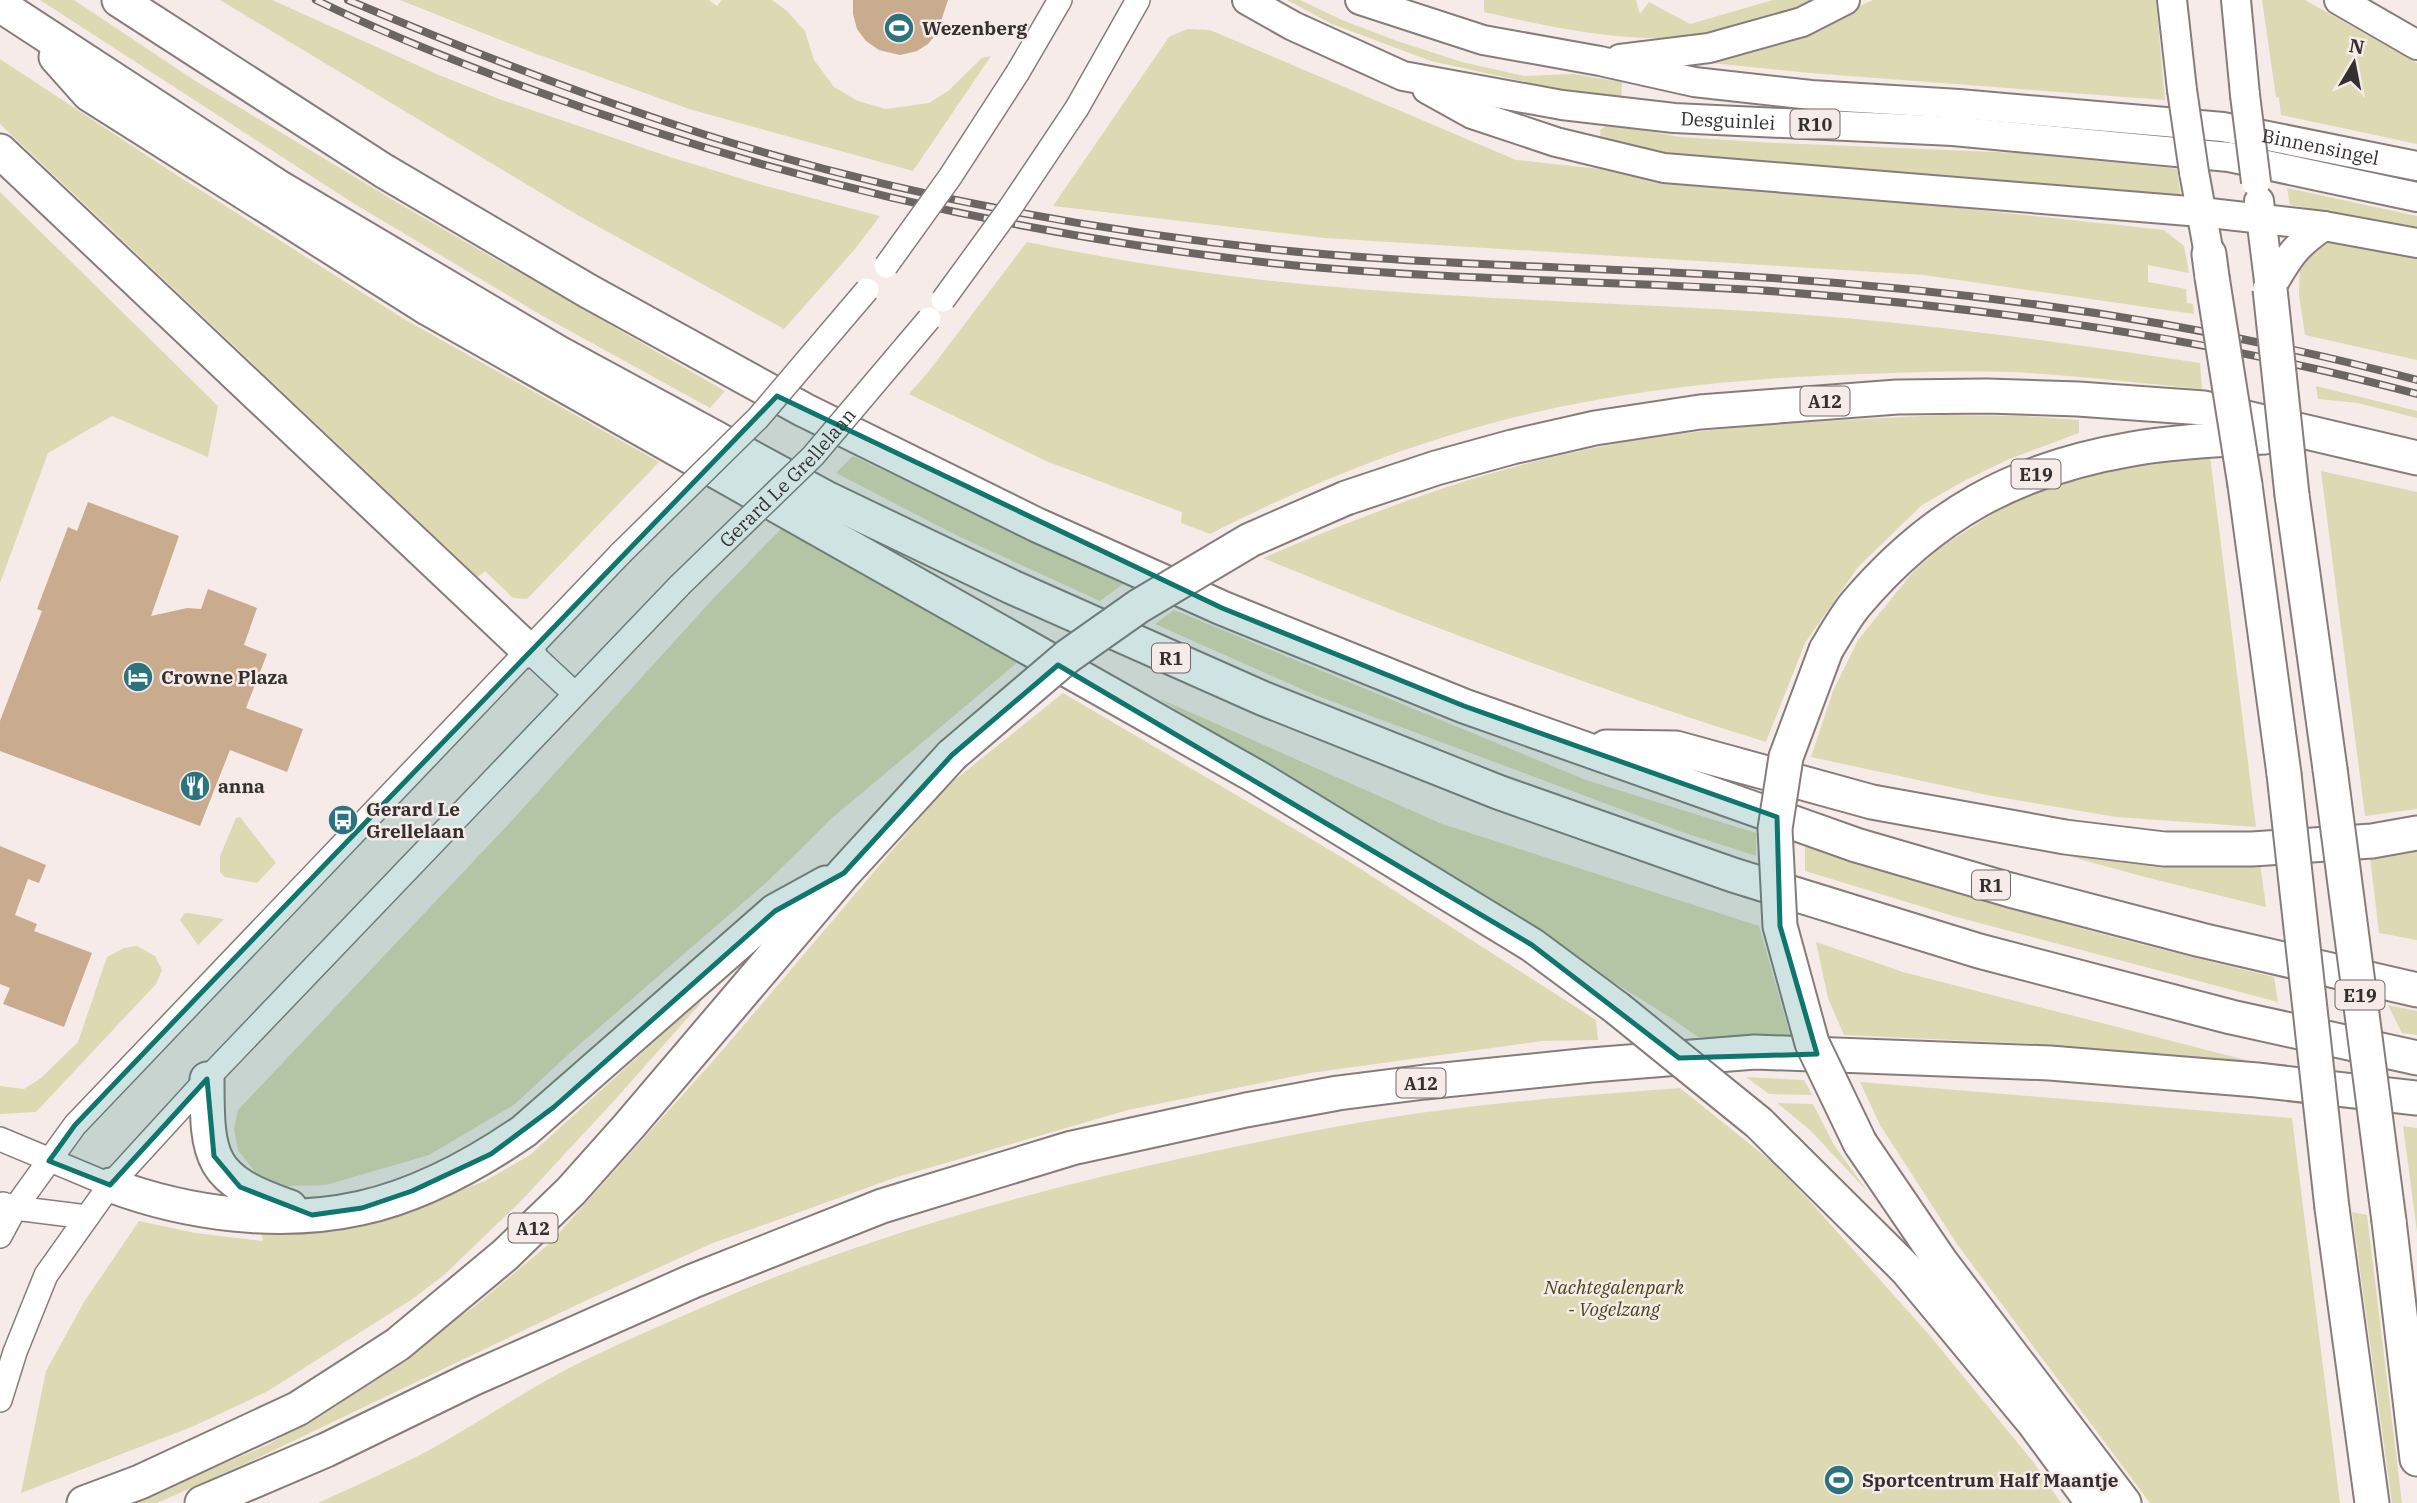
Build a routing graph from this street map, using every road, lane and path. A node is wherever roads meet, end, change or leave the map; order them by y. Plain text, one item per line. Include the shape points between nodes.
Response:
1 (119, 0) edge
2 (1060, 0) edge
3 (1138, 0) edge
4 (1247, 0) edge
5 (1360, 0) edge
6 (1845, 0) edge
7 (2172, 0) edge
8 (2236, 0) edge
9 (2339, 0) edge
10 (13, 15) edge
11 (2417, 45) edge
12 (1600, 61) junction
13 (1403, 76) junction
14 (2222, 127) joint
15 (0, 151) edge
16 (2229, 157) joint
17 (2417, 166) edge
18 (2417, 197) edge
19 (2201, 212) junction
20 (2261, 218) junction
21 (2324, 226) junction
22 (2417, 243) edge
23 (2211, 265) joint
24 (2270, 289) junction
25 (2312, 434) junction
26 (2417, 458) edge
27 (529, 651) junction
28 (575, 694) junction
29 (1575, 746) junction
30 (2417, 833) edge
31 (844, 873) junction
32 (2417, 990) edge
33 (2417, 1058) edge
34 (207, 1079) junction
35 (2417, 1098) edge
36 (0, 1139) edge
37 (49, 1160) junction
38 (110, 1185) junction
39 (8, 1205) edge
40 (312, 1215) junction
41 (87, 1217) junction
42 (0, 1236) edge
43 (0, 1400) edge
44 (2417, 1459) edge
45 (84, 1503) edge
46 (202, 1503) edge
47 (2093, 1503) edge
48 (2124, 1503) edge
49 (2372, 1503) edge

1 - 29 highway, R1 via 384,171 804,410 1037,525 1222,608
2 - 27 street, bridge via 950,177 867,290 758,418
3 - 28 street, Gerard Le Grellelaan, bridge via 1077,108 929,319 813,456
4 - 13 main road, Desguinlei / R10
5 - 12 main road, Desguinlei / R10 via 1483,40
6 - 12 main road via 1802,22 1709,48
7 - 19 main road, bridge
8 - 20 main road, bridge
9 - 11 main road
10 - 33 highway, R1 via 280,188 557,352 828,499 1250,693 1498,792 1733,875 1979,951 2231,1017
10 - 47 highway, bridge via 89,94 429,309 1255,776 1532,945 1617,1007 1759,1124 1906,1269 2034,1423
12 - 14 main road, Desguinlei / R10 via 1694,82 1811,95
13 - 16 main road, Desguinlei / R10 via 1562,105 1674,118 1952,131
13 - 19 main road via 1472,114 1556,142 1664,168
14 - 17 main road, Binnensingel / R10
15 - 27 highway
16 - 18 main road, Binnensingel
19 - 20 main road
19 - 23 main road, E19
20 - 21 main road
20 - 24 main road, E19
21 - 22 main road
21 - 24 main road via 2292,252
23 - 49 highway, E19, bridge via 2284,774 2332,1208
24 - 44 highway, E19, bridge via 2292,495
25 - 26 highway
25 - 31 highway, A12, bridge via 2204,408 2164,404 1897,397 1700,412 1595,428 1436,468 1346,499 1250,540 1139,606 1068,656 952,755
25 - 48 highway, E19, bridge via 2133,449 2068,463 2009,483 1952,516 1901,556 1854,607 1826,650 1786,757 1775,829 1780,926 1812,1043 1860,1143 1941,1262
27 - 28 street
27 - 37 street via 75,1125
28 - 34 street, Gerard Le Grellelaan
29 - 30 highway via 1676,748 1872,802 2065,838 2164,849 2252,849 2372,841
29 - 32 highway, R1 via 1856,845 1997,886
31 - 40 highway via 775,911 555,1107 491,1154 412,1191 362,1208
31 - 45 highway, A12 via 572,1191 505,1255 398,1344 297,1409
34 - 38 street, Gerard Le Grellelaan
34 - 40 highway via 209,1139 223,1171 240,1187
35 - 46 highway, A12 via 2050,1063 1755,1052 1338,1093 1072,1148 881,1206 681,1286
36 - 37 street
37 - 38 street
37 - 39 street
38 - 40 highway via 194,1210
38 - 41 street, Gerard Le Grellelaan
39 - 41 street
39 - 42 street
41 - 43 street, Gerard Le Grellelaan via 46,1275

